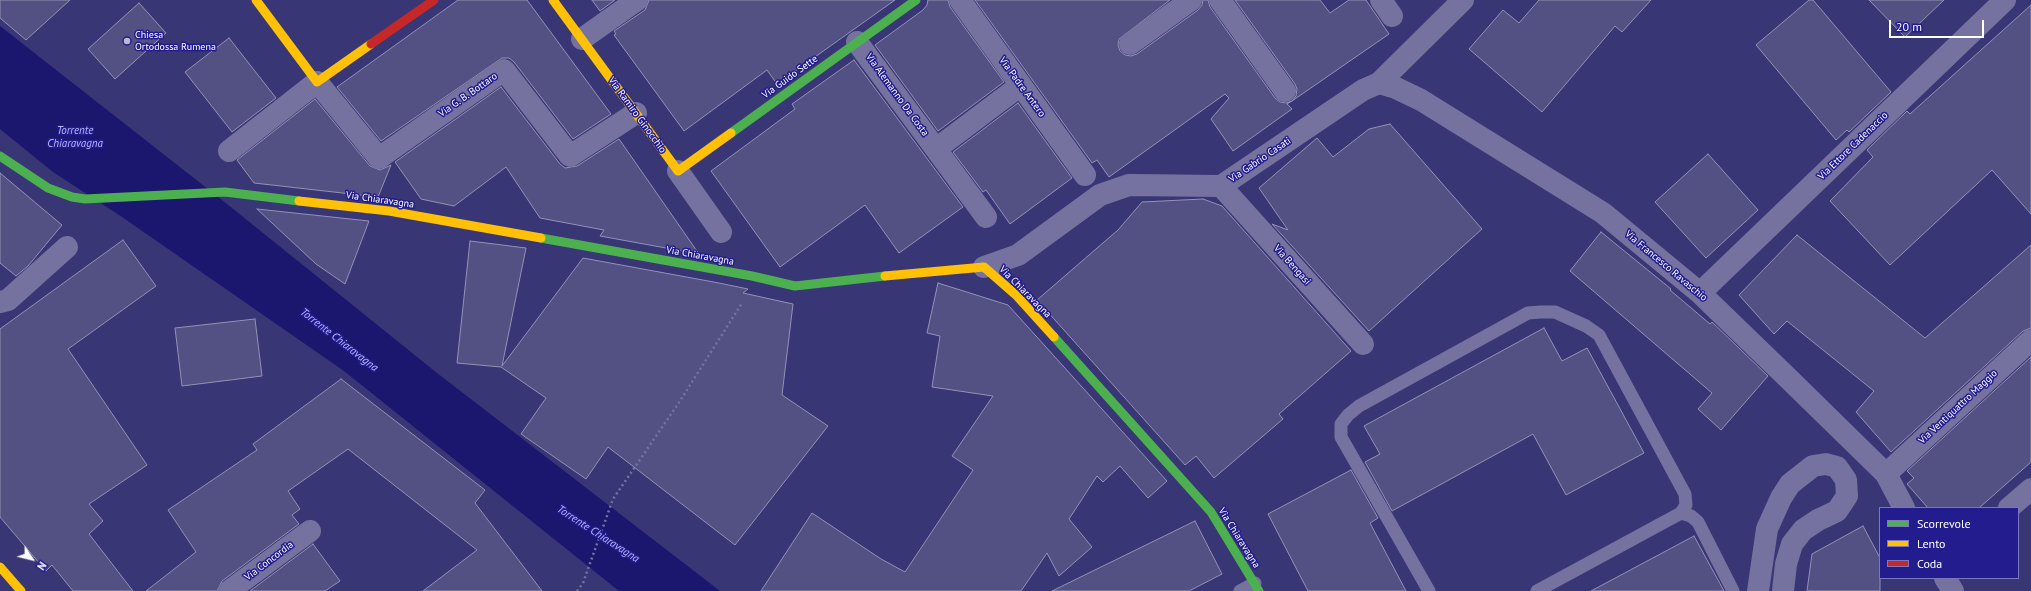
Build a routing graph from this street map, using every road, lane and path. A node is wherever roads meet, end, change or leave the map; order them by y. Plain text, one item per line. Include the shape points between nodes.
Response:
1 (256, 0) edge
2 (434, 0) edge
3 (553, 0) edge
4 (637, 0) edge
5 (916, 0) edge
6 (960, 0) edge
7 (1190, 0) edge
8 (1220, 0) edge
9 (1462, 0) edge
10 (2005, 0) edge
11 (582, 39) junction
12 (858, 42) junction
13 (1130, 44) dead end
14 (317, 82) junction
15 (1379, 83) junction
16 (1020, 85) junction
17 (1285, 91) dead end
18 (636, 113) junction
19 (936, 149) junction
20 (229, 151) dead end
21 (0, 156) edge
22 (678, 171) junction
23 (1085, 174) dead end
24 (1221, 186) junction
25 (986, 217) dead end
26 (720, 232) dead end
27 (67, 247) dead end
28 (984, 267) junction
29 (759, 278) junction
30 (1700, 293) junction
31 (0, 302) edge
32 (2031, 340) edge
33 (1363, 344) dead end
34 (1886, 474) junction
35 (2031, 489) edge
36 (1903, 507) edge
37 (2010, 507) edge
38 (1681, 514) junction
39 (310, 531) dead end
40 (0, 567) edge
41 (1946, 579) edge
42 (1257, 587) edge
43 (22, 591) edge
44 (229, 591) edge
45 (577, 591) edge
46 (1240, 591) edge
47 (1429, 591) edge
48 (1537, 591) edge
49 (1733, 591) edge
50 (1758, 591) edge
51 (1783, 591) edge
52 (1953, 591) edge

1 - 14 main road
2 - 14 main road
3 - 11 main road, Via Ramiro Ginocchio
4 - 11 street
5 - 12 main road, Via Guido Sette
6 - 16 street, Via Padre Antero
7 - 13 street
8 - 17 street
9 - 15 street, Via Gabrio Casati
10 - 30 street, Via Ettore Cadenaccio
11 - 18 main road, Via Ramiro Ginocchio
12 - 19 street, Via Alemanno Da Costa
12 - 22 main road, Via Guido Sette
14 - 18 street, Via G. B. Bottaro via 379,158 504,70 570,156
14 - 20 street
15 - 24 street, Via Gabrio Casati via 1363,90
15 - 30 street, Via Francesco Ravaschio via 1421,100 1603,213
16 - 19 street
16 - 23 street, Via Padre Antero
18 - 22 main road, Via Ramiro Ginocchio
19 - 25 street, Via Alemanno Da Costa
21 - 29 main road, Via Chiaravagna via 48,188 72,197 85,199 226,192 389,211
22 - 26 street, Via Ramiro Ginocchio
24 - 28 street, Via Gabrio Casati via 1129,184 1100,195 1018,255
24 - 33 street, Via Bengasi
27 - 31 street via 8,300
28 - 29 main road, Via Chiaravagna via 795,286
28 - 42 main road, Via Chiaravagna via 1016,295 1211,512
29 - 45 path via 614,499 583,583
30 - 34 street, Via Francesco Ravaschio
32 - 34 street, Via Ventiquattro Maggio
34 - 36 street, Via Francesco Ravaschio
35 - 37 street
38 - 47 lane via 1686,505 1685,494 1599,334 1555,312 1528,313 1358,406 1341,424 1341,437
38 - 48 lane
38 - 49 lane via 1690,516 1698,522
39 - 44 street, Via Concordia
40 - 43 main road
41 - 52 street
42 - 46 lane
50 - 51 street via 1767,529 1781,498 1790,484 1813,466 1826,464 1837,467 1846,480 1847,496 1837,512 1803,530 1792,544 1786,564

